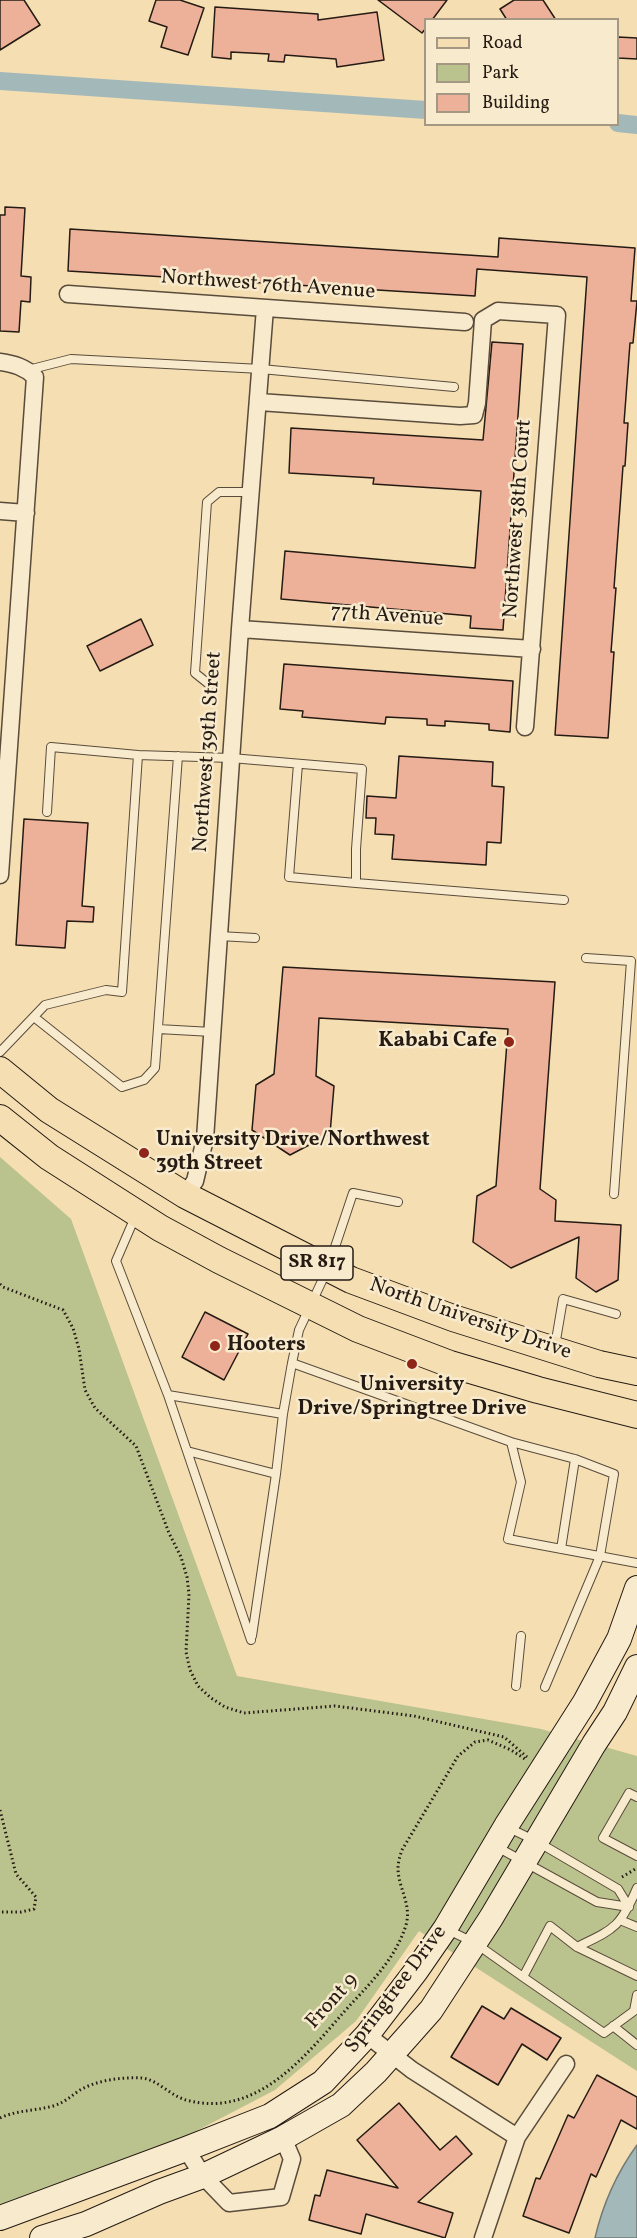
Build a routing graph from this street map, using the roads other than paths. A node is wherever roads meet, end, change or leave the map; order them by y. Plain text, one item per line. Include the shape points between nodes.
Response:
1 (68, 294) dead end
2 (265, 308) junction
3 (465, 322) dead end
4 (0, 362) edge
5 (261, 369) junction
6 (28, 370) junction
7 (454, 387) dead end
8 (259, 402) junction
9 (251, 492) junction
10 (0, 511) edge
11 (26, 513) junction
12 (240, 629) junction
13 (532, 649) junction
14 (210, 685) dead end
15 (525, 727) dead end
16 (138, 755) junction
17 (178, 756) junction
18 (231, 758) junction
19 (298, 764) junction
20 (47, 812) dead end
21 (0, 875) edge
22 (356, 883) junction
23 (564, 900) dead end
24 (219, 936) junction
25 (255, 938) dead end
26 (586, 958) dead end
27 (34, 1017) junction
28 (158, 1029) junction
29 (212, 1032) junction
30 (0, 1052) edge
31 (0, 1070) edge
32 (0, 1118) edge
33 (615, 1194) dead end
34 (185, 1195) junction
35 (398, 1202) dead end
36 (136, 1214) junction
37 (328, 1268) junction
38 (310, 1305) junction
39 (616, 1314) dead end
40 (554, 1350) junction
41 (292, 1363) junction
42 (637, 1372) edge
43 (168, 1395) junction
44 (283, 1414) junction
45 (637, 1415) edge
46 (511, 1442) junction
47 (187, 1451) junction
48 (575, 1459) junction
49 (276, 1474) junction
50 (561, 1549) junction
51 (600, 1556) junction
52 (637, 1563) edge
53 (637, 1588) edge
54 (521, 1636) dead end
55 (637, 1667) edge
56 (516, 1686) dead end
57 (544, 1688) dead end
58 (637, 1797) edge
59 (500, 1836) junction
60 (530, 1851) junction
61 (637, 1856) edge
62 (637, 1888) edge
63 (635, 1898) edge
64 (629, 1907) junction
65 (620, 1920) junction
66 (637, 1927) edge
67 (445, 1929) junction
68 (475, 1943) junction
69 (577, 1947) junction
70 (637, 1976) edge
71 (523, 1977) junction
72 (637, 1995) edge
73 (613, 2026) junction
74 (367, 2035) junction
75 (637, 2044) edge
76 (391, 2054) junction
77 (566, 2064) dead end
78 (517, 2137) junction
79 (283, 2138) junction
80 (186, 2149) junction
81 (203, 2176) junction
82 (0, 2218) edge
83 (42, 2238) edge
84 (483, 2238) edge

1 - 2 street, Northwest 76th Avenue
2 - 3 street, Northwest 76th Avenue
2 - 5 street, Northwest 39th Street
4 - 6 street
5 - 6 lane via 71,359
5 - 7 lane
5 - 8 street, Northwest 39th Street
6 - 11 street via 35,377
8 - 9 street, Northwest 39th Street
8 - 13 street, Northwest 38th Court via 474,415 483,320 498,311 557,315
9 - 12 street, Northwest 39th Street
9 - 14 lane via 219,492 207,502 195,673
10 - 11 street
11 - 21 street
12 - 13 street, 77th Avenue
12 - 18 street, Northwest 39th Street
13 - 15 street, Northwest 38th Court
16 - 17 lane
16 - 20 lane via 51,747
16 - 27 lane via 122,992 106,990 45,1005
17 - 18 lane
17 - 28 lane
18 - 19 lane
18 - 24 street, Northwest 39th Street
19 - 22 lane via 362,769
19 - 22 lane via 289,877
22 - 23 lane
24 - 25 lane
24 - 29 street, Northwest 39th Street
26 - 33 lane via 631,962
27 - 28 lane via 122,1086 144,1080 155,1068
27 - 30 lane
28 - 29 lane
29 - 34 street, Northwest 39th Street via 205,1139 195,1181
31 - 34 main road, North University Drive / SR 817 via 49,1110
32 - 36 main road, North University Drive / SR 817 via 49,1157
34 - 37 main road, North University Drive / SR 817
35 - 37 lane via 353,1193
36 - 38 main road, North University Drive / SR 817
36 - 43 lane via 116,1261
37 - 38 lane
37 - 40 main road, North University Drive / SR 817 via 453,1318
38 - 41 lane via 299,1330
38 - 45 main road, North University Drive / SR 817 via 358,1329 450,1364
39 - 40 lane via 563,1299
40 - 42 main road, North University Drive / SR 817
41 - 44 lane
41 - 46 lane
43 - 44 lane
43 - 47 lane
44 - 49 lane
46 - 48 lane
46 - 50 lane via 521,1482 508,1539
47 - 49 lane
47 - 49 lane via 251,1640
48 - 50 lane
48 - 51 lane via 614,1474
50 - 51 lane
51 - 52 lane
51 - 57 lane
53 - 59 street, Springtree Drive via 619,1640 585,1702
54 - 56 lane
55 - 60 street, Springtree Drive via 615,1712
58 - 61 lane via 629,1793 603,1838
59 - 60 lane
59 - 60 lane
59 - 67 street, Springtree Drive
60 - 64 lane via 597,1902
60 - 64 lane via 618,1889
60 - 68 street, Springtree Drive
62 - 63 lane
63 - 64 lane
64 - 65 lane
65 - 66 lane
65 - 69 lane via 614,1929
67 - 68 lane
67 - 74 street, Springtree Drive
68 - 71 lane
68 - 76 street, Springtree Drive via 431,2010
69 - 70 lane
69 - 71 lane via 550,1926
71 - 73 lane via 604,2033
72 - 73 lane via 634,2011
73 - 75 lane
74 - 76 street
74 - 80 street, Springtree Drive via 323,2082 270,2116
76 - 78 street
76 - 79 street, Springtree Drive via 341,2105
77 - 78 street
78 - 84 street
79 - 81 street, Springtree Drive
79 - 81 street via 291,2159 281,2197 229,2203
80 - 81 street
80 - 82 street, Springtree Drive
81 - 83 street, Springtree Drive

